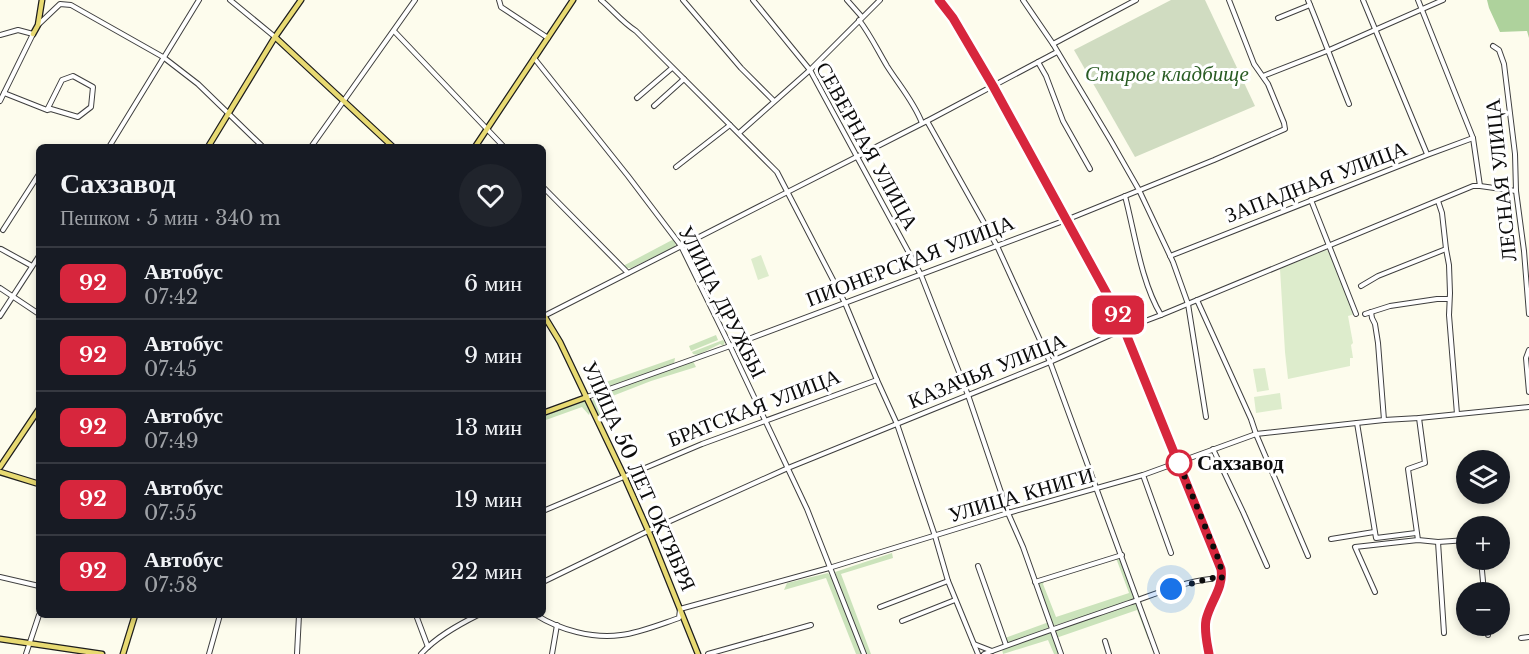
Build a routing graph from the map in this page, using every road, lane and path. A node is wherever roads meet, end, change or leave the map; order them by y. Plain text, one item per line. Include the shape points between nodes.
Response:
1 (42, 0) edge
2 (199, 0) edge
3 (230, 0) edge
4 (301, 0) edge
5 (415, 0) edge
6 (499, 0) edge
7 (573, 0) edge
8 (601, 0) edge
9 (683, 0) edge
10 (753, 0) edge
11 (847, 0) edge
12 (880, 0) edge
13 (939, 0) edge
14 (1023, 0) edge
15 (1136, 0) edge
16 (1229, 0) edge
17 (1308, 0) edge
18 (1363, 0) edge
19 (1418, 0) edge
20 (1443, 0) edge
21 (60, 2) edge
22 (1310, 5) junction
23 (1422, 9) junction
24 (1278, 18) dead end
25 (861, 19) junction
26 (38, 25) junction
27 (1375, 30) junction
28 (394, 31) junction
29 (33, 34) junction
30 (0, 35) edge
31 (275, 38) junction
32 (548, 38) junction
33 (1053, 44) junction
34 (1493, 46) dead end
35 (1327, 51) junction
36 (1057, 52) junction
37 (163, 57) junction
38 (534, 58) junction
39 (1038, 62) junction
40 (672, 68) junction
41 (810, 70) junction
42 (1263, 76) junction
43 (684, 80) junction
44 (993, 86) junction
45 (4, 93) junction
46 (637, 98) dead end
47 (344, 100) junction
48 (0, 101) edge
49 (774, 101) junction
50 (1349, 104) dead end
51 (654, 106) dead end
52 (47, 110) junction
53 (229, 114) junction
54 (924, 122) junction
55 (730, 125) junction
56 (487, 130) junction
57 (738, 133) junction
58 (1473, 138) junction
59 (111, 144) edge
60 (210, 144) edge
61 (260, 144) edge
62 (313, 144) edge
63 (390, 144) edge
64 (477, 144) edge
65 (501, 144) edge
66 (1427, 154) junction
67 (856, 157) junction
68 (676, 167) dead end
69 (1090, 169) dead end
70 (36, 179) edge
71 (1480, 186) junction
72 (546, 190) edge
73 (1139, 190) junction
74 (788, 191) junction
75 (1515, 191) junction
76 (1125, 196) junction
77 (1311, 200) junction
78 (1438, 201) junction
79 (1066, 220) junction
80 (3, 230) dead end
81 (681, 246) junction
82 (997, 246) junction
83 (1329, 246) junction
84 (1, 249) edge
85 (1446, 249) junction
86 (1170, 256) junction
87 (36, 260) edge
88 (32, 266) junction
89 (628, 273) junction
90 (921, 275) junction
91 (1361, 286) dead end
92 (0, 288) edge
93 (12, 296) junction
94 (1449, 299) junction
95 (1197, 300) junction
96 (845, 303) junction
97 (1188, 304) junction
98 (36, 312) edge
99 (1371, 312) junction
100 (546, 314) edge
101 (1356, 314) dead end
102 (1365, 314) dead end
103 (1529, 314) edge
104 (1161, 315) junction
105 (0, 316) edge
106 (546, 318) edge
107 (1124, 329) junction
108 (730, 346) junction
109 (1529, 350) edge
110 (1050, 362) junction
111 (877, 380) junction
112 (1529, 392) edge
113 (968, 395) junction
114 (587, 397) junction
115 (1529, 407) edge
116 (546, 412) edge
117 (36, 413) edge
118 (1457, 414) junction
119 (1206, 417) dead end
120 (1419, 418) junction
121 (1384, 420) junction
122 (765, 421) junction
123 (1357, 423) junction
124 (897, 424) junction
125 (1256, 434) junction
126 (1214, 449) junction
127 (1179, 462) junction
128 (0, 467) edge
129 (788, 468) junction
130 (0, 472) edge
131 (1143, 475) junction
132 (624, 476) junction
133 (36, 483) edge
134 (1097, 488) junction
135 (546, 510) edge
136 (1008, 513) junction
137 (648, 531) junction
138 (1374, 532) junction
139 (1416, 533) junction
140 (935, 536) junction
141 (1331, 539) dead end
142 (1418, 540) junction
143 (1456, 541) edge
144 (1438, 542) junction
145 (1171, 553) dead end
146 (1122, 555) junction
147 (1308, 556) dead end
148 (978, 566) dead end
149 (1267, 566) dead end
150 (829, 568) junction
151 (0, 577) edge
152 (1222, 579) junction
153 (948, 580) junction
154 (546, 581) edge
155 (1035, 582) junction
156 (36, 585) edge
157 (1375, 592) dead end
158 (955, 600) junction
159 (1138, 600) junction
160 (880, 607) dead end
161 (680, 609) junction
162 (38, 618) edge
163 (134, 618) edge
164 (219, 618) edge
165 (298, 618) edge
166 (417, 618) edge
167 (472, 618) edge
168 (541, 618) edge
169 (902, 621) dead end
170 (557, 625) junction
171 (811, 625) dead end
172 (1052, 629) junction
173 (1444, 633) dead end
174 (1529, 637) edge
175 (1521, 638) dead end
176 (0, 639) edge
177 (1105, 641) dead end
178 (29, 644) junction
179 (974, 644) junction
180 (1006, 645) junction
181 (428, 647) junction
182 (993, 651) junction
183 (26, 654) edge
184 (102, 654) edge
185 (123, 654) edge
186 (208, 654) edge
187 (297, 654) edge
188 (421, 654) edge
189 (552, 654) edge
190 (698, 654) edge
191 (708, 654) edge
192 (864, 654) edge
193 (978, 654) edge
194 (984, 654) edge
195 (1061, 654) edge
196 (1109, 654) edge
197 (1157, 654) edge
198 (1209, 654) edge

1 - 26 main road
2 - 37 street
3 - 31 street
4 - 31 main road
5 - 28 street
6 - 32 street via 501,7
7 - 32 main road
8 - 40 street
9 - 49 street
10 - 41 street, СЕВЕРНАЯ УЛИЦА
11 - 25 street
12 - 25 street
13 - 44 main road
14 - 33 street
15 - 33 street
16 - 42 street via 1254,64
17 - 22 street
18 - 27 street
19 - 23 street
20 - 23 street
21 - 26 street
21 - 37 street
22 - 24 street
22 - 35 street
23 - 27 street
23 - 58 street
25 - 41 street
25 - 54 street
26 - 29 main road
27 - 35 street
27 - 66 street
28 - 47 street
28 - 56 street
29 - 30 street via 18,30
29 - 45 street
31 - 47 main road
31 - 53 main road
32 - 38 main road
33 - 36 street
34 - 75 street, ЛЕСНАЯ УЛИЦА via 1499,50 1504,64 1515,154
35 - 42 street
35 - 50 street
36 - 39 street
36 - 73 street
37 - 53 street
37 - 59 street
38 - 56 main road
38 - 81 street, УЛИЦА ДРУЖБЫ
39 - 44 street
39 - 69 street via 1063,121
40 - 43 street
40 - 46 street
41 - 49 street
41 - 67 street, СЕВЕРНАЯ УЛИЦА
42 - 73 street, ПИОНЕРСКАЯ УЛИЦА via 1285,129
43 - 51 street
43 - 55 street
44 - 54 street
44 - 79 main road
45 - 48 street
45 - 52 street
47 - 62 street
47 - 63 main road
49 - 57 street
52 - 52 street via 78,117 91,108 93,87 73,76 62,80
53 - 60 main road
53 - 61 street
54 - 67 street
54 - 82 street
55 - 57 street
55 - 68 street
56 - 64 main road
56 - 65 street
57 - 74 street via 777,172
58 - 66 street, ЗАПАДНАЯ УЛИЦА
58 - 71 street
66 - 77 street, ЗАПАДНАЯ УЛИЦА
67 - 74 street
67 - 90 street, СЕВЕРНАЯ УЛИЦА
70 - 80 street
71 - 75 street, КАЗАЧЬЯ УЛИЦА
71 - 78 street, КАЗАЧЬЯ УЛИЦА
72 - 89 street
73 - 76 street, ПИОНЕРСКАЯ УЛИЦА
73 - 86 street
74 - 81 street
74 - 96 street
75 - 103 street, ЛЕСНАЯ УЛИЦА
76 - 79 street, ПИОНЕРСКАЯ УЛИЦА
76 - 104 street via 1142,266
77 - 83 street
77 - 86 street, ЗАПАДНАЯ УЛИЦА
78 - 83 street, КАЗАЧЬЯ УЛИЦА
78 - 85 street
79 - 82 street, ПИОНЕРСКАЯ УЛИЦА
79 - 107 main road
81 - 89 street
81 - 108 street, УЛИЦА ДРУЖБЫ
82 - 90 street, ПИОНЕРСКАЯ УЛИЦА
82 - 110 street
83 - 95 street, КАЗАЧЬЯ УЛИЦА
83 - 101 street
84 - 88 street
85 - 91 street
85 - 94 street
86 - 97 street
87 - 88 street
88 - 93 street
89 - 100 street
90 - 96 street, ПИОНЕРСКАЯ УЛИЦА
90 - 113 street, СЕВЕРНАЯ УЛИЦА
92 - 93 street
93 - 98 street
93 - 105 street
94 - 99 street
94 - 118 street
95 - 97 street, КАЗАЧЬЯ УЛИЦА
95 - 125 street
96 - 108 street, ПИОНЕРСКАЯ УЛИЦА
96 - 111 street
97 - 104 street, КАЗАЧЬЯ УЛИЦА
97 - 119 street
99 - 102 street
99 - 121 street via 1377,333
104 - 107 street, КАЗАЧЬЯ УЛИЦА
106 - 114 main road, УЛИЦА 50 ЛЕТ ОКТЯБРЯ
107 - 110 street, КАЗАЧЬЯ УЛИЦА
107 - 127 main road
108 - 114 street, ПИОНЕРСКАЯ УЛИЦА
108 - 122 street, УЛИЦА ДРУЖБЫ
109 - 112 street
110 - 113 street, КАЗАЧЬЯ УЛИЦА
110 - 134 street
111 - 122 street, БРАТСКАЯ УЛИЦА
111 - 124 street
113 - 124 street, КАЗАЧЬЯ УЛИЦА
113 - 136 street, СЕВЕРНАЯ УЛИЦА
114 - 116 main road, ПИОНЕРСКАЯ УЛИЦА
114 - 132 main road, УЛИЦА 50 ЛЕТ ОКТЯБРЯ
115 - 118 street, УЛИЦА КНИГИ
117 - 128 main road
118 - 120 street, УЛИЦА КНИГИ
120 - 121 street, УЛИЦА КНИГИ
120 - 139 street via 1425,463 1408,469
121 - 123 street, УЛИЦА КНИГИ
122 - 129 street, УЛИЦА ДРУЖБЫ
122 - 132 street, БРАТСКАЯ УЛИЦА
123 - 125 street, УЛИЦА КНИГИ
123 - 138 street
124 - 129 street, КАЗАЧЬЯ УЛИЦА
124 - 140 street
125 - 126 street, УЛИЦА КНИГИ
125 - 147 street
126 - 127 street, УЛИЦА КНИГИ
126 - 149 street
127 - 131 street, УЛИЦА КНИГИ
127 - 152 main road via 1220,563
129 - 137 street, КАЗАЧЬЯ УЛИЦА
129 - 150 street, УЛИЦА ДРУЖБЫ
130 - 133 main road
131 - 134 street, УЛИЦА КНИГИ
131 - 145 street
132 - 135 street, БРАТСКАЯ УЛИЦА
132 - 137 main road, УЛИЦА 50 ЛЕТ ОКТЯБРЯ
134 - 136 street, УЛИЦА КНИГИ
134 - 146 street
136 - 140 street, УЛИЦА КНИГИ
136 - 155 street, СЕВЕРНАЯ УЛИЦА
137 - 154 street, КАЗАЧЬЯ УЛИЦА
137 - 161 main road, УЛИЦА 50 ЛЕТ ОКТЯБРЯ
138 - 139 street via 1376,538
138 - 141 street
139 - 142 street
140 - 150 street, УЛИЦА КНИГИ
140 - 153 street
142 - 144 street
142 - 157 street via 1355,547
143 - 144 street
144 - 173 street
146 - 155 street
146 - 159 street
148 - 180 street
150 - 161 street, УЛИЦА КНИГИ
150 - 192 street, УЛИЦА ДРУЖБЫ
151 - 156 street
152 - 159 street via 1187,584
152 - 198 main road via 1206,620
153 - 158 street
153 - 160 street
155 - 172 street, СЕВЕРНАЯ УЛИЦА
158 - 169 street
158 - 179 street
159 - 172 street
159 - 197 street
161 - 170 street, УЛИЦА КНИГИ via 679,618 622,635 601,636
161 - 190 main road, УЛИЦА 50 ЛЕТ ОКТЯБРЯ
162 - 178 street
163 - 185 main road
164 - 186 street
165 - 187 street
166 - 181 street
167 - 181 street
168 - 170 street, УЛИЦА КНИГИ
170 - 189 street
171 - 191 street
172 - 180 street
172 - 195 street, СЕВЕРНАЯ УЛИЦА
174 - 175 street
176 - 178 main road
177 - 196 street
178 - 183 street
178 - 184 main road
179 - 182 street
179 - 193 street
180 - 182 street
181 - 188 street
182 - 194 street

